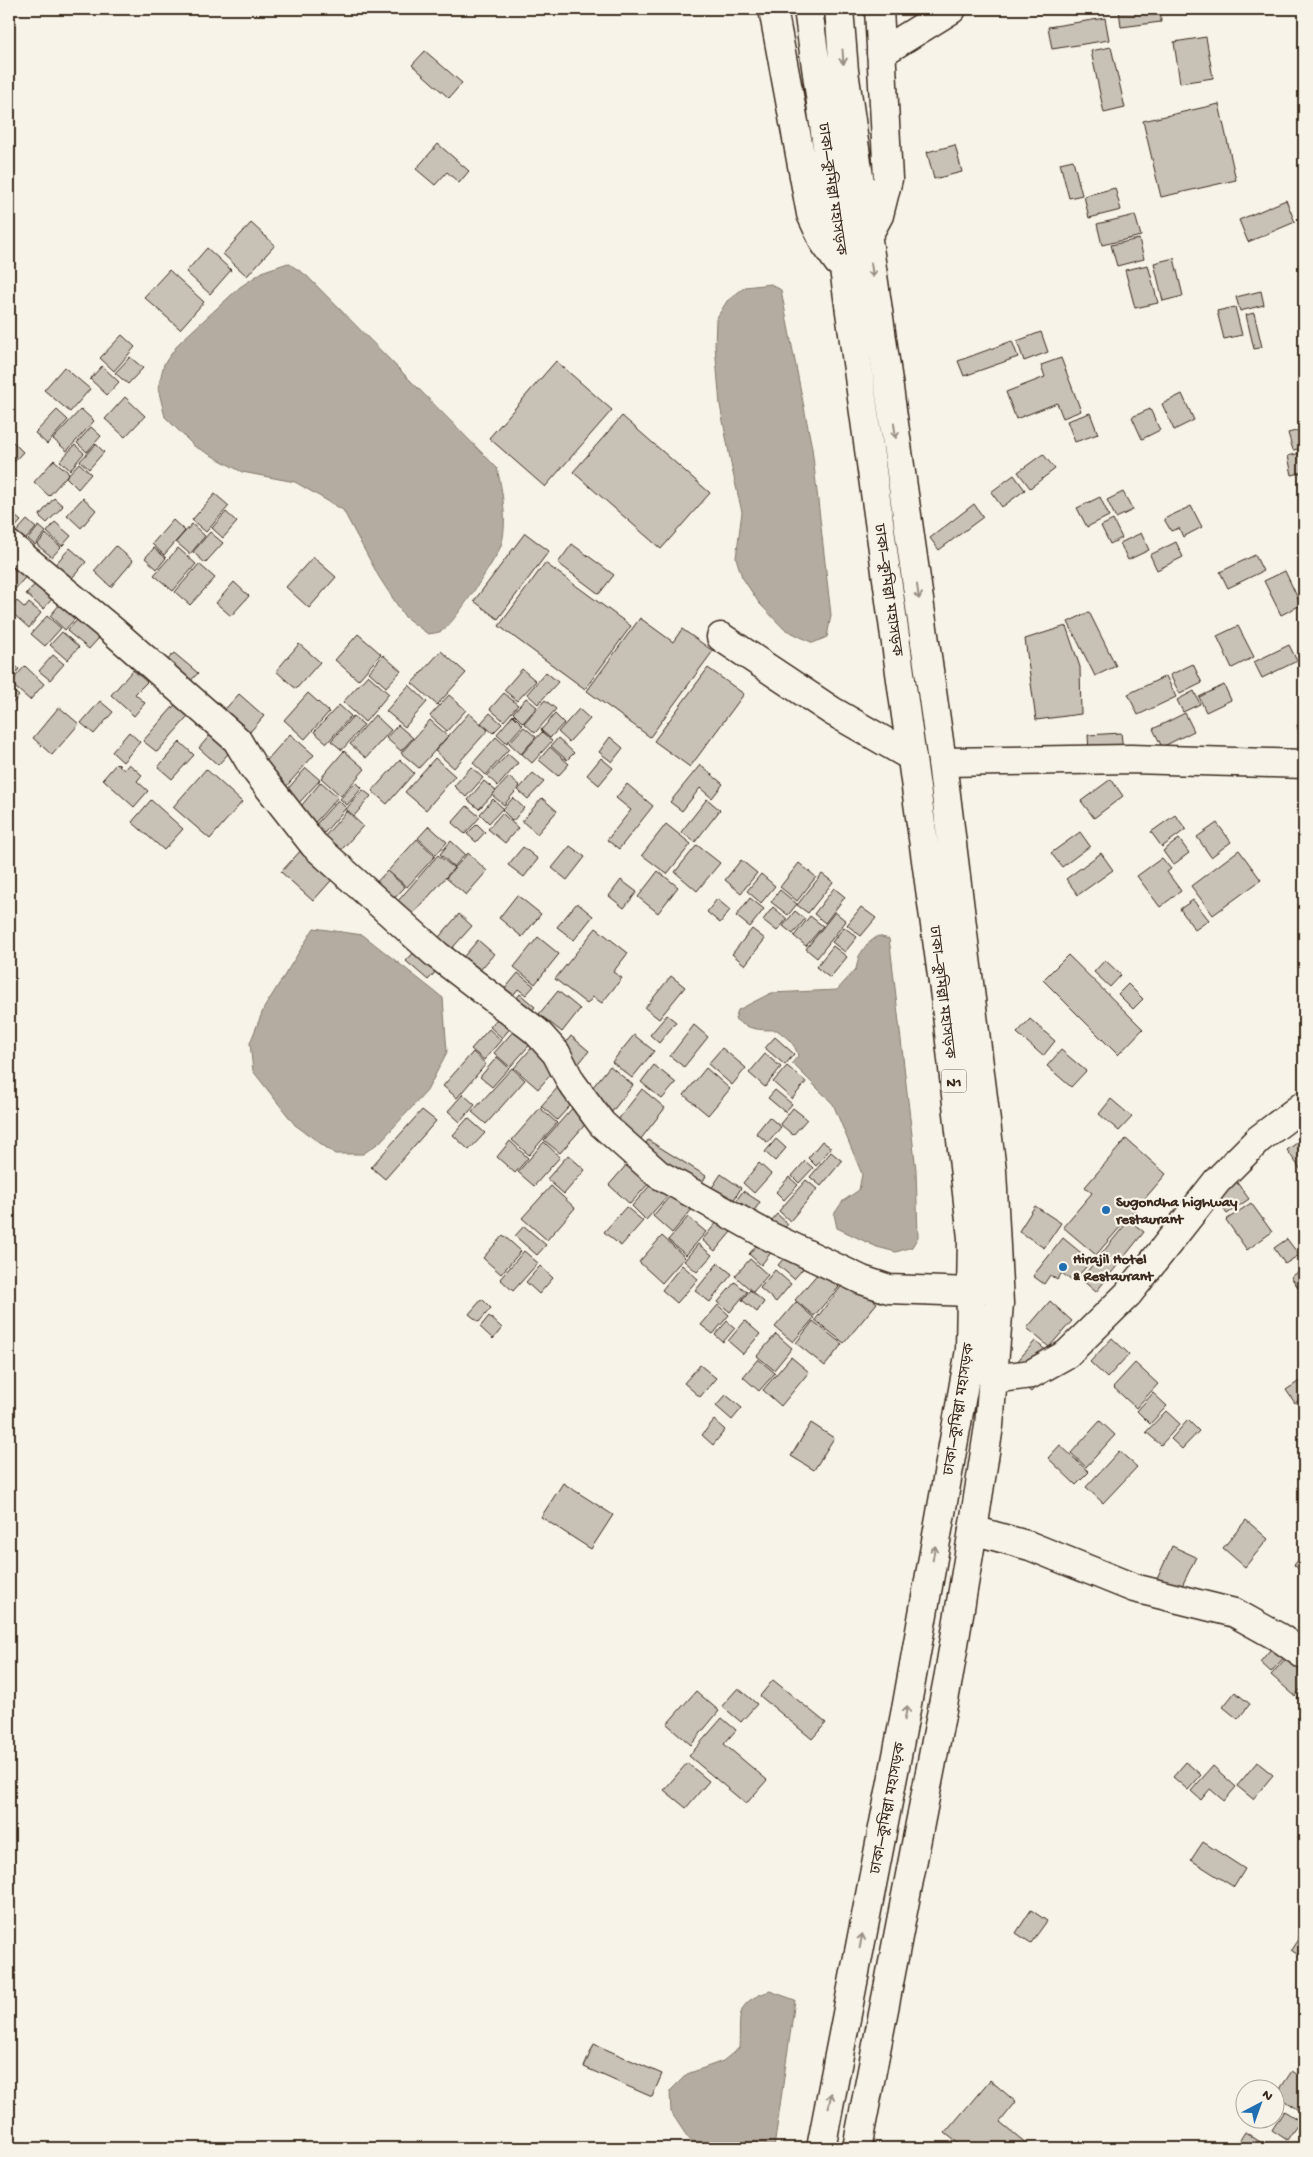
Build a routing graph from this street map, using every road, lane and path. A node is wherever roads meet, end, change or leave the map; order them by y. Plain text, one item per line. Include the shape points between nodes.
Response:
1 (773, 9) edge
2 (808, 9) edge
3 (839, 9) edge
4 (879, 9) edge
5 (952, 9) edge
6 (881, 53) junction
7 (867, 237) junction
8 (844, 272) junction
9 (9, 545) edge
10 (721, 637) dead end
11 (912, 757) junction
12 (942, 762) junction
13 (1304, 764) edge
14 (1304, 1105) edge
15 (971, 1292) junction
16 (993, 1379) junction
17 (974, 1530) junction
18 (1304, 1655) edge
19 (821, 2148) edge
20 (857, 2148) edge

1 - 8 main road via 811,214 824,242
2 - 8 main road, ঢাকা–কুমিল্লা মহাসড়ক / N1
3 -> 7 main road, ঢাকা–কুমিল্লা মহাসড়ক / N1 via 844,72
4 - 6 main road
5 - 6 main road
6 - 7 main road via 888,179 879,215
7 -> 12 main road, ঢাকা–কুমিল্লা মহাসড়ক / N1
8 - 11 main road, ঢাকা–কুমিল্লা মহাসড়ক / N1
9 - 15 main road via 112,630 236,740 314,845 437,955 536,1031 556,1053 571,1082 602,1124 658,1174 768,1236 862,1280 889,1289
10 - 11 main road via 832,711
11 - 15 main road, ঢাকা–কুমিল্লা মহাসড়ক / N1 via 945,997 972,1238
12 - 13 main road via 1131,759
12 - 16 main road, ঢাকা–কুমিল্লা মহাসড়ক / N1 via 992,1171 999,1303
14 - 16 main road via 1258,1139 1217,1181 1128,1294 1067,1354 1031,1374
19 -> 15 main road, ঢাকা–কুমিল্লা মহাসড়ক / N1 via 957,1426 970,1350
16 - 17 main road, ঢাকা–কুমিল্লা মহাসড়ক / N1
17 - 18 main road via 1030,1546 1134,1588 1235,1613
17 - 20 main road, ঢাকা–কুমিল্লা মহাসড়ক / N1

